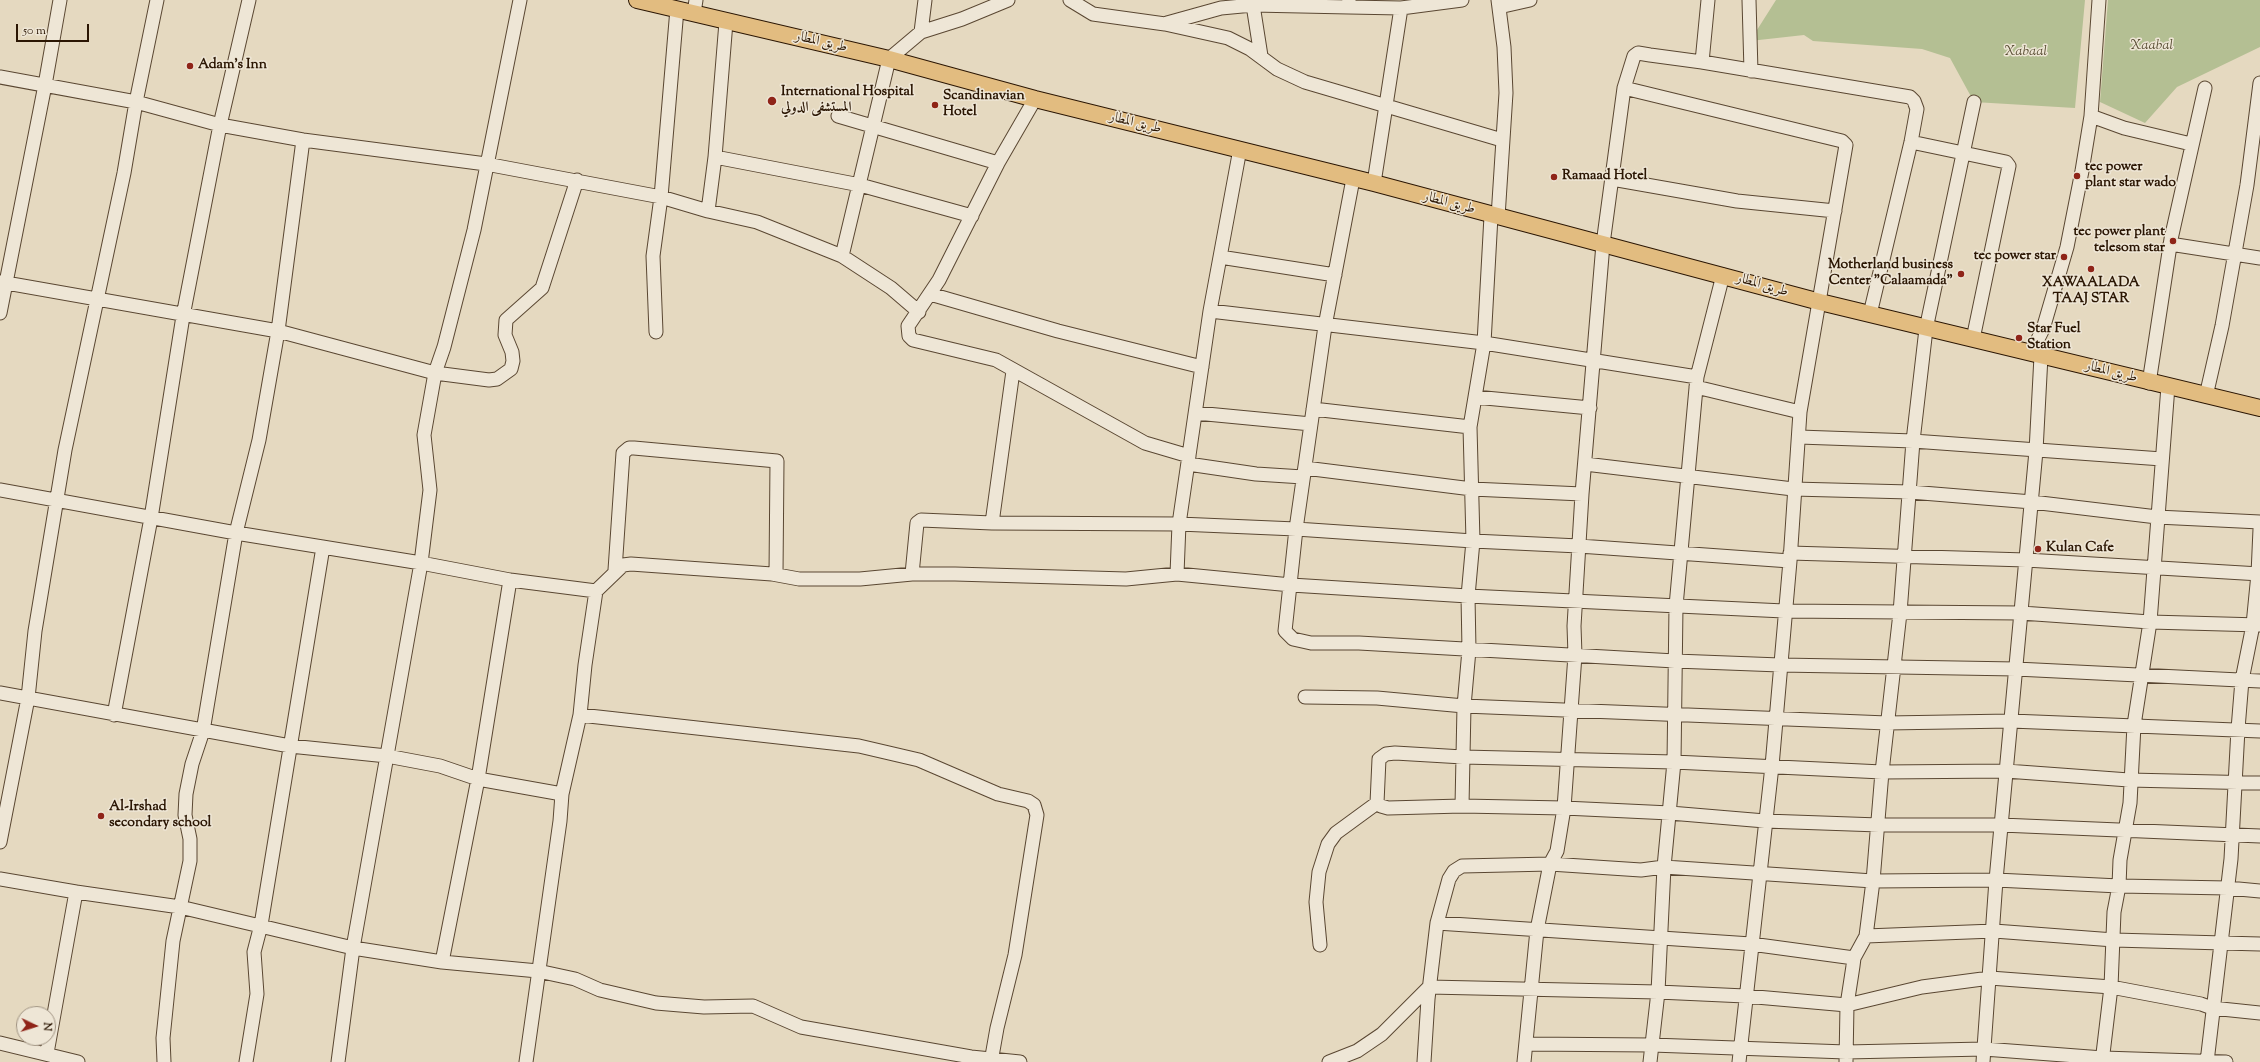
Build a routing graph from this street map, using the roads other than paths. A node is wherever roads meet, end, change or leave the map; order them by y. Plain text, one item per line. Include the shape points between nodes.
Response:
1 (60, 0) edge
2 (157, 0) edge
3 (249, 0) edge
4 (520, 0) edge
5 (638, 0) edge
6 (926, 0) edge
7 (1070, 0) edge
8 (1462, 0) edge
9 (1530, 0) edge
10 (1708, 0) edge
11 (1749, 0) edge
12 (2099, 0) edge
13 (1005, 1) edge
14 (1349, 4) edge
15 (1498, 4) edge
16 (1253, 5) junction
17 (695, 7) edge
18 (1401, 8) junction
19 (677, 9) junction
20 (726, 22) junction
21 (1165, 24) junction
22 (921, 32) junction
23 (1261, 56) junction
24 (889, 59) junction
25 (1702, 62) junction
26 (1751, 71) junction
27 (0, 77) edge
28 (2260, 83) edge
29 (46, 85) junction
30 (1624, 88) junction
31 (2205, 88) dead end
32 (1035, 99) junction
33 (136, 102) junction
34 (1974, 102) dead end
35 (1386, 106) junction
36 (838, 116) dead end
37 (2091, 116) junction
38 (220, 125) junction
39 (872, 126) junction
40 (303, 140) junction
41 (1502, 140) junction
42 (1911, 142) junction
43 (2191, 144) junction
44 (1240, 149) junction
45 (1963, 153) junction
46 (715, 158) junction
47 (998, 163) junction
48 (486, 164) junction
49 (1353, 179) junction
50 (1612, 179) junction
51 (577, 180) junction
52 (1374, 183) junction
53 (860, 185) junction
54 (661, 197) junction
55 (708, 211) junction
56 (1835, 211) junction
57 (972, 216) junction
58 (1494, 216) junction
59 (1603, 244) junction
60 (2170, 244) junction
61 (842, 256) junction
62 (2234, 256) junction
63 (1220, 257) junction
64 (2260, 258) edge
65 (1335, 275) junction
66 (1723, 275) junction
67 (3, 283) edge
68 (930, 294) junction
69 (96, 301) junction
70 (1820, 302) junction
71 (1210, 311) junction
72 (919, 312) junction
73 (0, 313) edge
74 (1870, 314) junction
75 (183, 316) junction
76 (1324, 326) junction
77 (1926, 329) junction
78 (278, 331) junction
79 (656, 332) dead end
80 (1973, 339) junction
81 (1484, 343) junction
82 (2036, 354) junction
83 (1594, 360) junction
84 (1202, 367) junction
85 (1014, 371) junction
86 (435, 373) junction
87 (1696, 382) junction
88 (2149, 383) junction
89 (2168, 386) junction
90 (2206, 396) junction
91 (1475, 398) junction
92 (2259, 404) edge
93 (1590, 408) junction
94 (1313, 409) junction
95 (1800, 412) junction
96 (1196, 413) junction
97 (1311, 424) junction
98 (1470, 427) junction
99 (1799, 437) junction
100 (1913, 441) junction
101 (2036, 451) junction
102 (1189, 460) junction
103 (2162, 460) junction
104 (1585, 464) junction
105 (1304, 473) junction
106 (1688, 477) junction
107 (1472, 489) junction
108 (1794, 489) junction
109 (0, 490) edge
110 (1910, 492) junction
111 (1582, 494) junction
112 (58, 501) junction
113 (2032, 502) junction
114 (2157, 517) junction
115 (151, 518) junction
116 (2260, 522) edge
117 (992, 523) junction
118 (1179, 524) junction
119 (1296, 529) junction
120 (2260, 529) edge
121 (236, 534) junction
122 (1473, 542) junction
123 (1579, 546) junction
124 (324, 547) junction
125 (1682, 555) junction
126 (1790, 557) junction
127 (1905, 558) junction
128 (2026, 560) junction
129 (421, 563) junction
130 (2153, 569) junction
131 (616, 570) junction
132 (776, 574) junction
133 (912, 574) junction
134 (1177, 574) junction
135 (2259, 574) edge
136 (510, 580) junction
137 (1291, 585) junction
138 (596, 591) junction
139 (1468, 596) junction
140 (1576, 601) junction
141 (1676, 606) junction
142 (1784, 611) junction
143 (1900, 613) junction
144 (2021, 613) junction
145 (2150, 622) junction
146 (2256, 625) edge
147 (1469, 650) junction
148 (1575, 655) junction
149 (1675, 661) junction
150 (1780, 665) junction
151 (1895, 666) junction
152 (2016, 669) junction
153 (2142, 674) junction
154 (2242, 680) junction
155 (2260, 681) edge
156 (0, 693) edge
157 (1306, 697) dead end
158 (28, 698) junction
159 (1464, 706) junction
160 (1571, 710) junction
161 (1676, 713) junction
162 (114, 715) junction
163 (580, 715) junction
164 (1776, 718) junction
165 (2011, 721) junction
166 (1887, 723) junction
167 (2134, 725) junction
168 (2238, 729) junction
169 (203, 730) junction
170 (2260, 731) edge
171 (290, 746) junction
172 (387, 756) junction
173 (1463, 757) junction
174 (1569, 759) junction
175 (1674, 762) junction
176 (1772, 766) junction
177 (2006, 771) junction
178 (1882, 772) junction
179 (478, 779) junction
180 (2129, 780) junction
181 (2235, 783) junction
182 (2260, 783) edge
183 (562, 794) junction
184 (1377, 803) junction
185 (1462, 806) junction
186 (1564, 808) junction
187 (1670, 813) junction
188 (1765, 821) junction
189 (1880, 825) junction
190 (2001, 825) junction
191 (2125, 830) junction
192 (2232, 835) junction
193 (2260, 836) edge
194 (0, 842) edge
195 (1550, 864) junction
196 (1664, 867) junction
197 (1761, 873) junction
198 (0, 879) edge
199 (1996, 880) junction
200 (1873, 881) junction
201 (2118, 886) junction
202 (2228, 888) junction
203 (2260, 891) edge
204 (76, 892) junction
205 (180, 907) junction
206 (1436, 922) junction
207 (262, 925) junction
208 (1537, 930) junction
209 (1994, 931) junction
210 (1866, 936) junction
211 (1662, 938) junction
212 (2114, 940) junction
213 (2220, 942) junction
214 (1320, 944) dead end
215 (1751, 944) junction
216 (2260, 944) edge
217 (353, 948) junction
218 (1854, 958) junction
219 (442, 962) junction
220 (538, 971) junction
221 (1990, 978) junction
222 (1429, 987) junction
223 (2111, 987) junction
224 (1531, 991) junction
225 (1658, 992) junction
226 (1745, 996) junction
227 (1847, 1004) junction
228 (2212, 1008) junction
229 (2260, 1013) edge
230 (0, 1043) edge
231 (1526, 1044) junction
232 (1652, 1045) junction
233 (1740, 1055) edge
234 (1984, 1056) edge
235 (54, 1057) edge
236 (1846, 1057) edge
237 (992, 1060) edge
238 (2103, 1060) edge
239 (2208, 1061) edge
240 (78, 1062) edge
241 (164, 1062) edge
242 (246, 1062) edge
243 (338, 1062) edge
244 (526, 1062) edge
245 (1020, 1062) edge
246 (1329, 1062) edge
247 (1424, 1062) edge
248 (1524, 1062) edge
249 (1650, 1062) edge
250 (2226, 1062) edge

1 - 29 street
2 - 33 street
3 - 38 street
4 - 48 street
5 - 19 main road, طريق المطار
6 - 22 street
7 - 21 street via 1093,14
8 - 18 street
9 - 15 street
10 - 25 street
11 - 26 street
12 - 37 street
13 - 22 street
14 - 16 street
14 - 18 street
15 - 41 street via 1504,47 1506,93
16 - 21 street via 1221,8
16 - 23 street
17 - 19 main road, طريق المطار
17 - 20 main road, طريق المطار
18 - 35 street
19 - 54 street
20 - 24 main road, طريق المطار
20 - 46 street
21 - 23 street via 1228,38
22 - 24 street
23 - 35 street via 1277,69 1305,82
24 - 32 main road, طريق المطار
24 - 39 street
25 - 26 street
25 - 30 street via 1638,54 1632,59
26 - 42 street via 1910,97 1917,109
27 - 29 street
28 - 62 street via 2247,184
29 - 33 street
29 - 67 street
30 - 50 street
30 - 56 street via 1842,141 1846,145
31 - 43 street
32 - 44 main road, طريق المطار
32 - 47 street
33 - 38 street
33 - 69 street via 124,174
34 - 45 street
35 - 41 street
35 - 52 street
36 - 39 street
37 - 43 street via 2124,128
37 - 82 street via 2067,247
38 - 40 street
38 - 75 street
39 - 47 street
39 - 53 street
40 - 48 street
40 - 78 street
41 - 58 street
42 - 45 street
42 - 74 street
43 - 60 street
44 - 49 main road, طريق المطار
44 - 63 street
45 - 77 street
45 - 80 street via 2006,162 2009,166
46 - 53 street
46 - 55 street
47 - 57 street
48 - 51 street
48 - 86 street via 474,230
49 - 52 main road, طريق المطار
49 - 65 street
50 - 56 street via 1737,201
50 - 59 street
51 - 54 street
51 - 86 street via 542,288 506,320 505,335 512,352 511,369 497,379 489,380
52 - 58 main road, طريق المطار
53 - 57 street
53 - 61 street
54 - 55 street
54 - 79 street via 653,256
55 - 61 street via 757,222
56 - 70 street
57 - 68 street
58 - 59 main road, طريق المطار
58 - 81 street
59 - 66 main road, طريق المطار
59 - 83 street
60 - 62 street
60 - 88 street
61 - 72 street via 890,288
62 - 64 street
62 - 90 street
63 - 65 street
63 - 71 street
65 - 76 street
66 - 70 main road, طريق المطار
66 - 87 street
67 - 69 street
67 - 73 street
68 - 72 street
68 - 84 street
69 - 75 street
69 - 112 street via 72,414
70 - 74 main road, طريق المطار
70 - 95 street
71 - 76 street
71 - 84 street
72 - 85 street via 908,326 908,332 913,340 996,360
74 - 77 main road, طريق المطار
75 - 78 street
75 - 115 street
76 - 81 street
76 - 94 street
77 - 80 main road, طريق المطار
77 - 100 street
78 - 86 street
78 - 121 street via 258,440
80 - 82 main road, طريق المطار
81 - 83 street
81 - 91 street
82 - 88 main road, طريق المطار
82 - 101 street
83 - 87 street
83 - 93 street
84 - 96 street
85 - 102 street via 1145,443
85 - 117 street
86 - 129 street via 424,434 430,490
87 - 95 street
87 - 106 street
88 - 89 main road, طريق المطار
89 - 90 main road, طريق المطار
89 - 103 street
90 - 92 main road, طريق المطار
91 - 93 street
91 - 98 street
93 - 104 street
94 - 97 street
94 - 98 street
95 - 99 street
96 - 97 street
96 - 102 street
97 - 105 street
98 - 107 street
99 - 100 street
99 - 108 street
100 - 101 street
100 - 110 street
101 - 103 street
101 - 113 street
102 - 105 street via 1256,474
102 - 118 street
103 - 114 street
104 - 106 street
104 - 111 street
105 - 107 street
105 - 119 street
106 - 108 street
106 - 125 street
107 - 111 street
107 - 122 street
108 - 110 street
108 - 126 street
109 - 112 street
110 - 113 street
110 - 127 street
111 - 123 street
112 - 115 street
112 - 158 street via 36,630
113 - 114 street
113 - 128 street
114 - 116 street
114 - 130 street
115 - 121 street
115 - 162 street
117 - 118 street
117 - 133 street via 919,521
118 - 119 street
118 - 134 street
119 - 122 street
119 - 137 street
120 - 135 street
121 - 124 street
121 - 169 street
122 - 123 street
122 - 139 street
123 - 125 street
123 - 140 street
124 - 129 street
124 - 171 street
125 - 126 street
125 - 141 street
126 - 127 street
126 - 142 street
127 - 128 street
127 - 143 street
128 - 130 street
128 - 144 street
129 - 136 street
129 - 172 street
130 - 135 street
130 - 145 street
131 - 132 street via 631,564
131 - 132 street via 623,453 629,448 634,448 777,461
131 - 138 street
132 - 133 street via 799,579
133 - 134 street via 1112,579
134 - 137 street
135 - 146 street
136 - 138 street
136 - 179 street
137 - 139 street
137 - 147 street via 1285,631 1293,639 1311,643 1359,643
138 - 163 street
139 - 140 street
139 - 147 street
140 - 141 street
140 - 148 street
141 - 142 street
141 - 149 street
142 - 143 street
142 - 150 street
143 - 144 street
143 - 151 street
144 - 145 street
144 - 152 street
145 - 146 street
145 - 153 street
146 - 154 street
147 - 148 street
147 - 159 street
148 - 149 street
148 - 160 street
149 - 150 street
149 - 161 street
150 - 151 street
150 - 164 street
151 - 152 street
151 - 166 street
152 - 153 street
152 - 165 street
153 - 154 street
153 - 167 street
154 - 155 street
154 - 168 street
156 - 158 street
157 - 159 street via 1377,698
158 - 162 street
158 - 194 street
159 - 160 street
159 - 173 street
160 - 161 street
160 - 174 street
161 - 164 street
161 - 175 street
162 - 169 street
163 - 183 street
163 - 237 street via 858,746 919,760 998,794 1034,804 1037,815 1015,955
164 - 166 street
164 - 176 street
165 - 166 street
165 - 167 street
165 - 177 street
166 - 178 street
167 - 168 street
167 - 180 street
168 - 170 street
168 - 181 street
169 - 171 street
169 - 205 street via 186,794 185,815 190,839 190,861
171 - 172 street
171 - 207 street
172 - 179 street via 440,766
172 - 217 street
173 - 174 street
173 - 184 street via 1395,753 1381,756
173 - 185 street
174 - 175 street
174 - 186 street
175 - 176 street
175 - 187 street
176 - 178 street
176 - 188 street
177 - 178 street
177 - 180 street
177 - 190 street
178 - 189 street
179 - 183 street
179 - 219 street
180 - 181 street
180 - 191 street via 2130,803
181 - 182 street
181 - 192 street
183 - 220 street
184 - 185 street via 1388,808
184 - 214 street via 1336,833 1328,844 1319,872 1316,902
185 - 186 street
186 - 187 street
186 - 195 street via 1557,851
187 - 188 street
187 - 196 street
188 - 189 street
188 - 197 street
189 - 190 street
189 - 200 street
190 - 191 street
190 - 199 street
191 - 192 street
191 - 201 street
192 - 193 street
192 - 202 street
195 - 196 street via 1634,870
195 - 206 street via 1462,866 1454,871 1449,879
195 - 208 street
196 - 197 street
196 - 211 street
197 - 200 street
197 - 215 street
198 - 204 street
199 - 200 street
199 - 201 street
199 - 209 street
200 - 210 street
201 - 202 street
201 - 212 street via 2114,912
202 - 203 street
202 - 213 street
204 - 205 street
204 - 235 street
205 - 207 street
205 - 241 street via 169,981
206 - 208 street
206 - 222 street
207 - 217 street
207 - 242 street via 254,952 257,994
208 - 211 street
208 - 224 street
209 - 210 street
209 - 212 street
209 - 221 street
210 - 218 street
211 - 215 street
211 - 225 street
212 - 213 street
212 - 223 street
213 - 216 street
213 - 228 street
215 - 218 street
215 - 226 street
217 - 219 street
217 - 243 street
218 - 227 street
219 - 220 street
220 - 237 street via 575,979 600,990 656,1003 704,1007 753,1006 801,1027
220 - 244 street
221 - 223 street
221 - 227 street via 1908,990
221 - 234 street
222 - 224 street
222 - 246 street via 1382,1034 1357,1051
222 - 247 street
223 - 228 street
223 - 238 street
224 - 225 street
224 - 231 street
225 - 226 street
225 - 232 street
226 - 227 street
226 - 233 street
227 - 236 street
228 - 229 street
228 - 239 street
230 - 235 street
231 - 232 street
231 - 248 street
232 - 233 street
232 - 249 street
233 - 236 street
234 - 236 street
234 - 238 street
235 - 240 street
237 - 245 street
238 - 239 street
239 - 250 street

